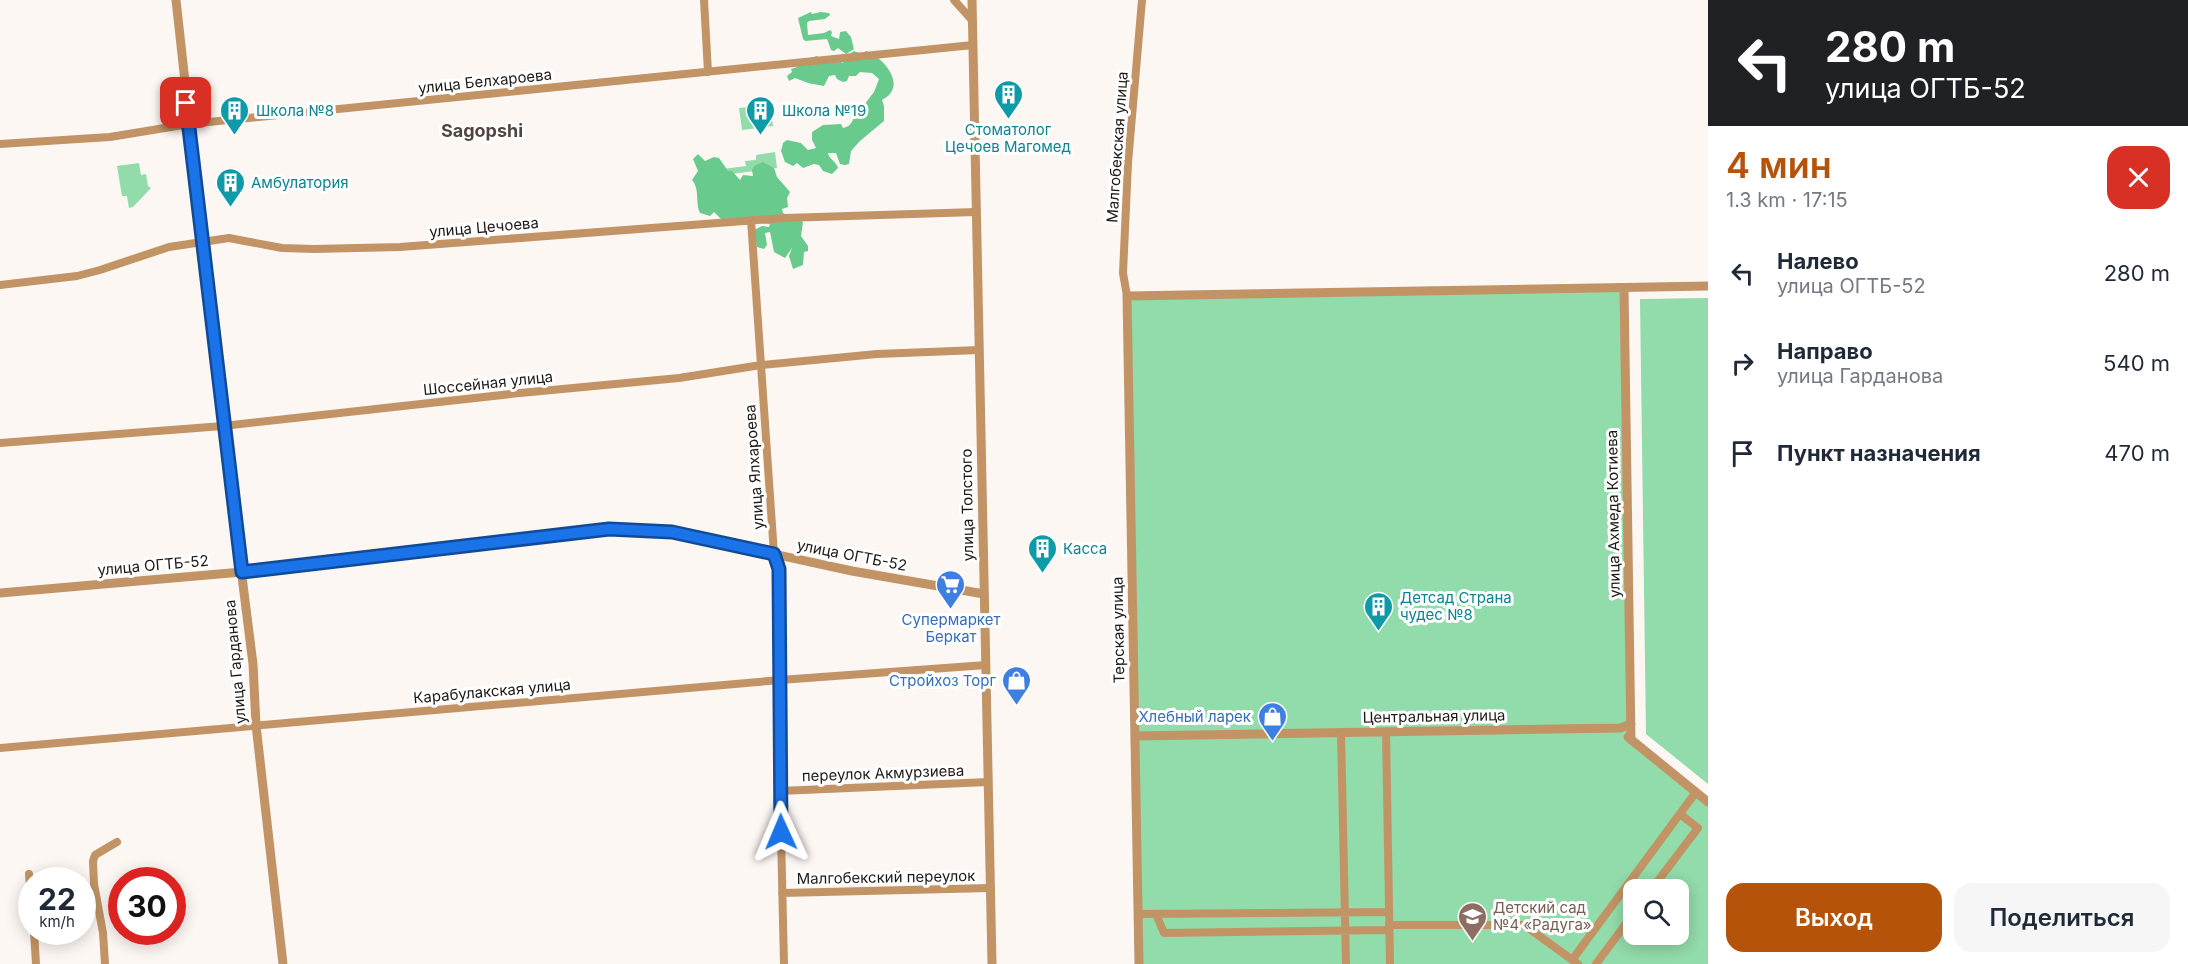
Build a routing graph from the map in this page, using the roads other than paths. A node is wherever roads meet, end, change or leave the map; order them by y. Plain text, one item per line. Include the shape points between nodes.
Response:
1 (176, 0) edge
2 (704, 0) edge
3 (954, 0) edge
4 (972, 0) edge
5 (1142, 0) edge
6 (972, 20) junction
7 (973, 45) junction
8 (708, 72) junction
9 (189, 124) junction
10 (0, 144) edge
11 (976, 212) junction
12 (751, 220) junction
13 (202, 241) junction
14 (0, 285) edge
15 (1708, 286) edge
16 (1624, 288) junction
17 (1127, 296) junction
18 (979, 350) junction
19 (761, 365) junction
20 (223, 426) junction
21 (0, 443) edge
22 (774, 554) junction
23 (242, 572) junction
24 (0, 593) edge
25 (984, 594) junction
26 (986, 665) junction
27 (780, 680) junction
28 (1631, 724) junction
29 (256, 725) junction
30 (1617, 728) junction
31 (1341, 732) junction
32 (1386, 732) junction
33 (1135, 736) junction
34 (1631, 740) junction
35 (0, 748) edge
36 (988, 782) junction
37 (780, 791) junction
38 (1696, 792) junction
39 (1708, 801) edge
40 (1680, 814) junction
41 (117, 842) dead end
42 (1659, 879) edge
43 (990, 888) junction
44 (782, 894) junction
45 (1345, 912) junction
46 (1389, 912) junction
47 (1138, 914) junction
48 (1156, 914) junction
49 (1389, 927) junction
50 (1623, 928) edge
51 (1346, 930) junction
52 (35, 945) edge
53 (1575, 962) edge
54 (36, 964) edge
55 (105, 964) edge
56 (284, 964) edge
57 (784, 964) edge
58 (992, 964) edge
59 (1139, 964) edge
60 (1346, 964) edge
61 (1390, 964) edge
62 (1596, 964) edge

1 - 9 street, улица Гарданова
2 - 8 street
3 - 6 street
4 - 6 street
4 - 7 street
5 - 17 street, Малгобекская улица via 1126,206 1123,273
6 - 7 street
7 - 8 street, улица Белхароева
7 - 11 street, улица Толстого
8 - 9 street, улица Белхароева
9 - 10 street, улица Белхароева via 110,137
9 - 13 street, улица Гарданова
11 - 12 street, улица Цечоева
11 - 18 street, улица Толстого
12 - 13 street, улица Цечоева via 400,247 314,249 282,248 229,238
12 - 19 street, улица Ялхароева
13 - 14 street, улица Цечоева via 169,247 88,273
13 - 20 street, улица Гарданова
15 - 16 street
16 - 17 street
16 - 28 street, улица Ахмеда Котиева
17 - 33 street, Терская улица
18 - 19 street, Шоссейная улица via 877,354
18 - 25 street, улица Толстого
19 - 20 street, Шоссейная улица via 679,378
19 - 22 street, улица Ялхароева
20 - 21 street, Шоссейная улица
20 - 23 street, улица Гарданова
22 - 23 street, улица ОГТБ-52 via 672,532 609,529
22 - 25 street, улица ОГТБ-52 via 852,572
22 - 27 street, улица Ялхароева via 779,569
23 - 24 street, улица ОГТБ-52
23 - 29 street, улица Гарданова
25 - 26 street, улица Толстого
26 - 27 street, Карабулакская улица
26 - 36 street, улица Толстого
27 - 29 street, Карабулакская улица
27 - 37 street, улица Ялхароева
28 - 30 street, Центральная улица
28 - 34 street, улица Ахмеда Котиева
29 - 35 street, Карабулакская улица
29 - 56 street, улица Гарданова
30 - 32 street, Центральная улица
30 - 34 street
31 - 32 street, Центральная улица
31 - 33 street, Центральная улица
31 - 45 street
32 - 46 street
33 - 47 street, Терская улица
34 - 38 street
36 - 37 street, переулок Акмурзиева
36 - 43 street, улица Толстого
37 - 44 street, улица Ялхароева
38 - 39 street
38 - 40 street
40 - 42 street via 1698,828
40 - 53 street
41 - 55 street via 95,855 93,861
43 - 44 street, Малгобекский переулок
43 - 58 street, улица Толстого
44 - 57 street, улица Ялхароева
45 - 46 street
45 - 48 street
45 - 51 street
46 - 49 street
47 - 48 street
47 - 59 street, Терская улица
48 - 51 street via 1164,933
49 - 51 street
49 - 53 street via 1524,925
49 - 61 street
50 - 62 street
51 - 60 street
52 - 54 street

